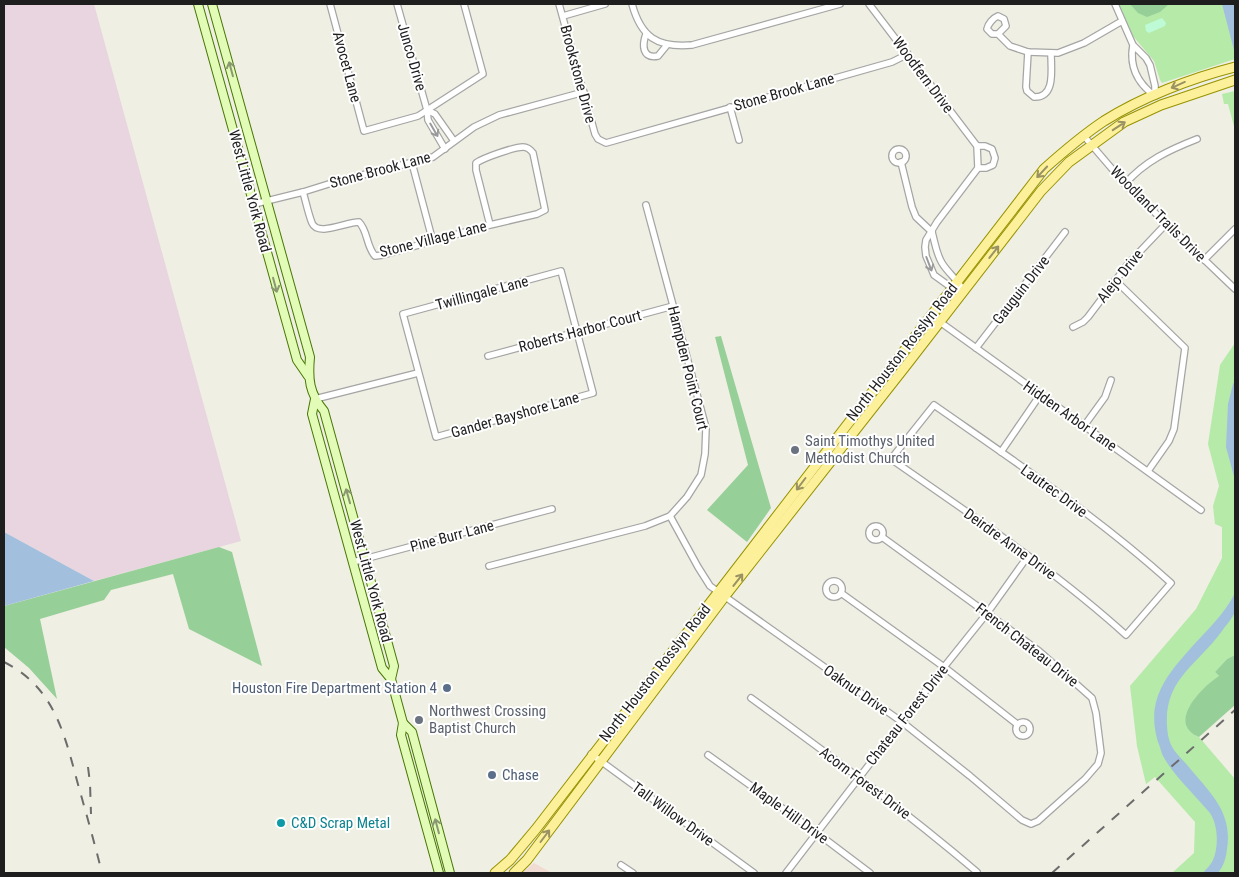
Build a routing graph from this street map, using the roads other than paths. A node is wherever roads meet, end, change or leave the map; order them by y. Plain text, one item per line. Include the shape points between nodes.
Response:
1 (198, 4) edge
2 (212, 4) edge
3 (330, 4) edge
4 (398, 4) edge
5 (464, 4) edge
6 (559, 4) edge
7 (605, 4) edge
8 (632, 4) edge
9 (840, 4) edge
10 (869, 4) edge
11 (1115, 4) edge
12 (563, 16) junction
13 (1122, 21) junction
14 (646, 34) junction
15 (998, 34) dead end
16 (667, 45) junction
17 (1133, 45) junction
18 (1028, 52) junction
19 (1051, 53) junction
20 (908, 54) junction
21 (1235, 67) edge
22 (1231, 81) edge
23 (236, 90) junction
24 (584, 92) junction
25 (223, 94) junction
26 (1155, 96) junction
27 (1161, 105) junction
28 (730, 107) junction
29 (427, 110) junction
30 (1083, 136) junction
31 (1196, 139) dead end
32 (739, 140) dead end
33 (602, 141) joint
34 (454, 142) junction
35 (1091, 145) junction
36 (978, 146) junction
37 (445, 149) junction
38 (412, 162) junction
39 (901, 162) dead end
40 (978, 168) junction
41 (1125, 184) junction
42 (303, 192) junction
43 (267, 201) junction
44 (254, 204) junction
45 (1015, 205) junction
46 (646, 206) dead end
47 (1024, 212) junction
48 (1166, 224) junction
49 (490, 225) junction
50 (1235, 229) edge
51 (932, 232) junction
52 (1065, 232) dead end
53 (433, 242) junction
54 (1204, 260) junction
55 (958, 280) junction
56 (1115, 280) junction
57 (952, 288) junction
58 (1235, 290) edge
59 (964, 291) junction
60 (673, 306) junction
61 (940, 322) junction
62 (1073, 327) dead end
63 (578, 332) junction
64 (976, 348) junction
65 (488, 356) dead end
66 (899, 356) junction
67 (908, 363) junction
68 (418, 372) junction
69 (308, 376) junction
70 (1111, 380) dead end
71 (1040, 395) junction
72 (315, 399) junction
73 (853, 415) junction
74 (860, 425) junction
75 (1084, 426) junction
76 (830, 445) junction
77 (1001, 452) junction
78 (838, 453) junction
79 (890, 459) joint
80 (339, 465) junction
81 (327, 469) junction
82 (1148, 471) junction
83 (552, 509) dead end
84 (1201, 510) dead end
85 (780, 511) junction
86 (670, 516) junction
87 (787, 518) junction
88 (882, 537) dead end
89 (1028, 556) junction
90 (365, 559) junction
91 (353, 562) junction
92 (489, 566) dead end
93 (841, 593) dead end
94 (722, 594) junction
95 (988, 612) junction
96 (1126, 634) joint
97 (944, 666) junction
98 (391, 679) junction
99 (650, 680) junction
100 (657, 686) junction
101 (750, 698) dead end
102 (902, 722) junction
103 (403, 723) junction
104 (1017, 724) dead end
105 (592, 754) junction
106 (708, 755) dead end
107 (601, 762) junction
108 (420, 763) junction
109 (409, 767) junction
110 (859, 777) junction
111 (1031, 824) joint
112 (817, 833) junction
113 (517, 851) junction
114 (527, 860) junction
115 (621, 865) dead end
116 (977, 872) dead end
117 (439, 873) edge
118 (450, 873) edge
119 (495, 873) edge
120 (514, 873) edge
121 (633, 873) edge
122 (754, 873) edge
123 (786, 873) edge
124 (870, 873) edge

1 - 25 main road, West Little York Road
23 -> 2 main road, West Little York Road
3 - 29 street, Avocet Lane via 364,131 418,116
4 - 29 street, Junco Drive
5 - 29 street via 483,74
6 - 12 street, Brookstone Drive
7 - 12 street
8 - 14 street via 636,19
9 - 16 street via 692,45
10 - 20 street, Woodfern Drive
11 - 13 street
12 - 24 street, Brookstone Drive
13 - 17 street
13 - 19 street via 1084,43
14 - 16 street
14 - 16 street via 643,48 648,55 658,56
15 - 18 street via 1010,46
17 - 26 street via 1151,67
17 - 26 street via 1134,70 1143,86
18 - 19 street
18 - 19 street via 1026,86 1034,97 1048,92
20 - 28 street, Stone Brook Lane via 892,62
20 - 36 street, Woodfern Drive
21 -> 26 main road, North Houston Rosslyn Road via 1194,78
22 - 27 main road, North Houston Rosslyn Road
23 - 25 main road
23 - 43 main road, West Little York Road
24 - 33 street, Brookstone Drive via 595,134
24 - 34 street, Stone Brook Lane via 499,115
25 - 44 main road, West Little York Road
26 - 27 street
26 - 30 main road, North Houston Rosslyn Road via 1119,112
35 -> 27 main road, North Houston Rosslyn Road via 1124,122
28 - 32 street
28 - 33 street, Stone Brook Lane via 613,141
29 - 34 street, Junco Drive via 435,114
29 -> 37 street, Junco Drive via 428,120
30 - 35 street, Woodland Trails Drive
30 -> 45 main road, North Houston Rosslyn Road via 1044,169
31 - 41 street via 1164,152 1137,170
34 - 37 street, Stone Brook Lane
35 - 41 street, Woodland Trails Drive
35 - 47 main road, North Houston Rosslyn Road via 1069,162
36 - 40 street
36 - 40 street, Woodfern Drive via 992,149 995,158 993,166
37 - 38 street, Stone Brook Lane via 433,157
38 - 42 street, Stone Brook Lane
38 - 53 street
39 - 51 street via 916,217
40 - 51 street, Woodfern Drive
41 - 48 street, Woodland Trails Drive
42 - 43 street, Stone Brook Lane
42 - 53 street, Stone Village Lane via 316,229 358,222 375,256
43 - 44 street, Stone Brook Lane
43 - 69 main road, West Little York Road via 310,357
44 -> 69 main road, West Little York Road via 297,360
45 - 47 main road
45 - 55 main road, North Houston Rosslyn Road
46 - 60 street, Hampden Point Court
59 -> 47 main road, North Houston Rosslyn Road
48 - 54 street, Woodland Trails Drive
48 - 56 street, Alejo Drive
49 - 49 street, Stone Village Lane via 476,163 522,146 528,148 533,153 545,210
49 - 53 street, Stone Village Lane
50 - 54 street
51 - 55 street via 938,257
51 -> 57 street, Woodfern Drive via 925,247 929,267 939,280
52 - 64 street, Gauguin Drive
54 - 58 street, Woodland Trails Drive
55 - 57 main road, North Houston Rosslyn Road
55 - 59 street
56 - 62 street, Alejo Drive via 1088,317
56 - 82 street via 1185,348 1174,429
57 - 59 street, Woodfern Drive
57 - 66 main road, North Houston Rosslyn Road
59 - 61 main road, North Houston Rosslyn Road
60 - 63 street, Roberts Harbor Court
60 - 86 street, Hampden Point Court via 706,428 706,454 701,475
61 - 64 street, Hidden Arbor Lane
61 - 67 main road, North Houston Rosslyn Road
63 - 65 street, Roberts Harbor Court
63 - 68 street, Twillingale Lane via 561,271 403,314
63 - 68 street, Gander Bayshore Lane via 594,393 436,437
64 - 71 street, Hidden Arbor Lane
66 - 67 main road
66 - 73 main road, North Houston Rosslyn Road
67 - 74 main road, North Houston Rosslyn Road
68 - 72 street
69 - 72 main road, West Little York Road
70 - 75 street via 1105,397
71 - 75 street, Hidden Arbor Lane
71 - 77 street
72 - 80 main road, West Little York Road via 324,411
72 - 81 main road, West Little York Road via 312,414
73 - 74 main road
73 - 76 main road, North Houston Rosslyn Road
74 - 78 main road, North Houston Rosslyn Road
75 - 82 street, Hidden Arbor Lane
76 - 78 main road
76 -> 85 main road, North Houston Rosslyn Road
77 - 79 street, Lautrec Drive via 934,405
77 - 96 street, Lautrec Drive via 1107,529 1171,583
78 - 87 main road, North Houston Rosslyn Road
79 - 89 street, Deirdre Anne Drive
80 - 81 main road
90 -> 80 main road, West Little York Road
81 - 91 main road, West Little York Road
82 - 84 street, Hidden Arbor Lane
83 - 90 street, Pine Burr Lane
85 - 87 main road
85 - 94 main road, North Houston Rosslyn Road
86 - 92 street, Hampden Point Court via 645,526
86 - 94 street, Oaknut Drive via 710,586
94 -> 87 main road, North Houston Rosslyn Road
88 - 95 street, French Chateau Drive
89 - 95 street, Chateau Forest Drive
89 - 96 street, Deirdre Anne Drive
90 - 91 street, Pine Burr Lane
90 - 98 main road, West Little York Road via 394,666
91 - 98 main road, West Little York Road via 382,668
93 - 97 street
94 - 99 main road, North Houston Rosslyn Road
94 - 100 main road, North Houston Rosslyn Road
94 - 102 street, Oaknut Drive
95 - 97 street, Chateau Forest Drive
95 - 111 street, French Chateau Drive via 1040,651 1086,691 1095,705 1101,753 1098,764 1085,780
97 - 102 street, Chateau Forest Drive
97 - 104 street
98 - 103 main road, West Little York Road
99 - 100 main road
99 - 105 main road, North Houston Rosslyn Road
100 - 107 main road, North Houston Rosslyn Road
101 - 110 street, Acorn Forest Drive
102 - 110 street, Chateau Forest Drive
102 - 111 street, Oaknut Drive
103 - 108 main road, West Little York Road via 412,732
103 - 109 main road, West Little York Road via 401,735
105 - 107 street, Tall Willow Drive
105 - 113 main road, North Houston Rosslyn Road
106 - 112 street, Maple Hill Drive
114 -> 107 main road, North Houston Rosslyn Road
107 - 122 street, Tall Willow Drive
108 - 109 main road
118 -> 108 main road, West Little York Road
109 - 117 main road, West Little York Road
110 - 112 street, Chateau Forest Drive
110 - 116 street, Acorn Forest Drive
112 - 123 street, Chateau Forest Drive
112 - 124 street, Maple Hill Drive
113 - 114 main road
113 - 119 main road, North Houston Rosslyn Road
114 - 120 main road, North Houston Rosslyn Road
115 - 121 street

